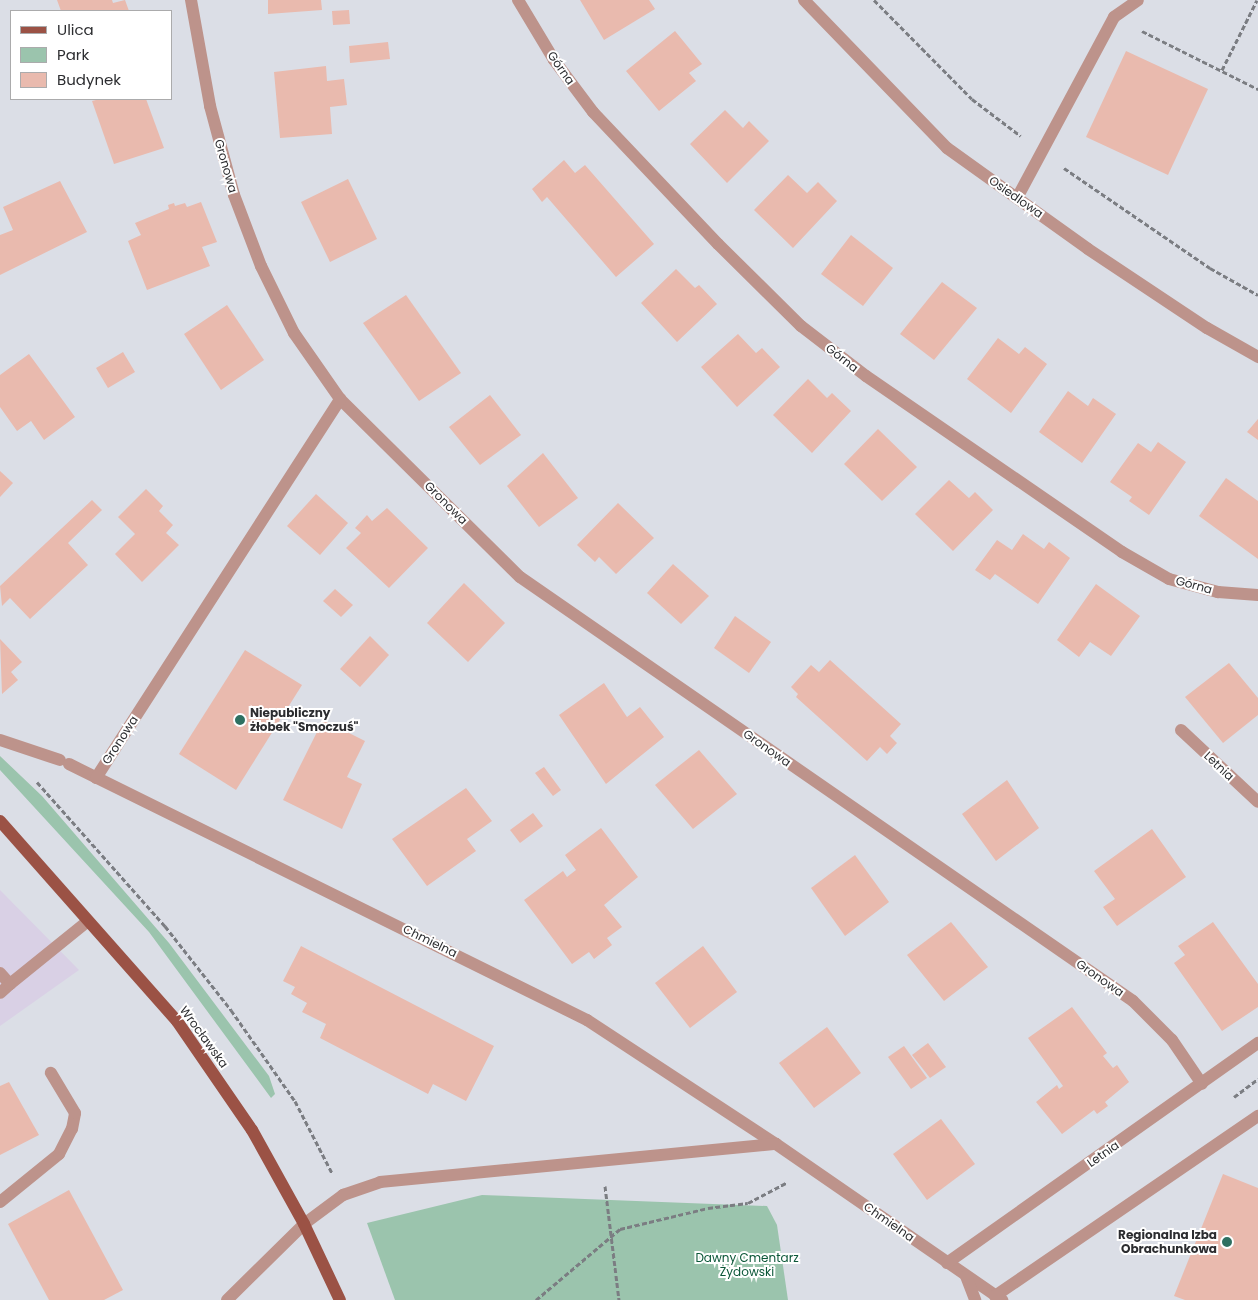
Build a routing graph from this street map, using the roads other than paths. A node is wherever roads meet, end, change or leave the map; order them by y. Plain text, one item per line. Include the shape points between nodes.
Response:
1 (191, 0) edge
2 (518, 0) edge
3 (804, 0) edge
4 (1138, 0) edge
5 (1017, 198) junction
6 (1258, 357) edge
7 (340, 399) junction
8 (1258, 595) edge
9 (1181, 730) dead end
10 (0, 740) edge
11 (96, 778) junction
12 (1258, 802) edge
13 (0, 821) edge
14 (88, 921) junction
15 (0, 973) edge
16 (10, 984) junction
17 (0, 992) edge
18 (1258, 1043) edge
19 (51, 1073) dead end
20 (1202, 1084) junction
21 (1258, 1116) edge
22 (776, 1144) junction
23 (0, 1202) edge
24 (304, 1224) junction
25 (948, 1264) junction
26 (966, 1276) junction
27 (998, 1298) edge
28 (227, 1300) edge
29 (340, 1300) edge
30 (975, 1300) edge

1 - 7 street, Gronowa via 210,106 234,194 261,266 294,333
2 - 8 street, Górna via 554,60 593,112 801,326 866,376 1122,552 1169,579 1218,592
3 - 5 street, Osiedlowa via 947,148
4 - 5 street via 1114,17
5 - 6 street, Osiedlowa via 1208,328
7 - 11 street, Gronowa
7 - 20 street, Gronowa via 520,577 1133,1001 1172,1040
9 - 12 street, Letnia
10 - 11 street, Chmielna via 64,762
11 - 22 street, Chmielna via 587,1020
13 - 14 main road, Wrocławska
14 - 16 street
14 - 24 main road, Wrocławska via 177,1021 252,1130
15 - 16 street
16 - 17 street
18 - 20 street, Letnia
19 - 23 street via 75,1113 72,1130 59,1154
20 - 25 street, Letnia
21 - 27 street
22 - 24 street via 380,1182 343,1196
22 - 25 street, Chmielna
24 - 28 street
24 - 29 main road, Wrocławska
25 - 26 street, Chmielna
26 - 27 street, Chmielna
26 - 30 street

